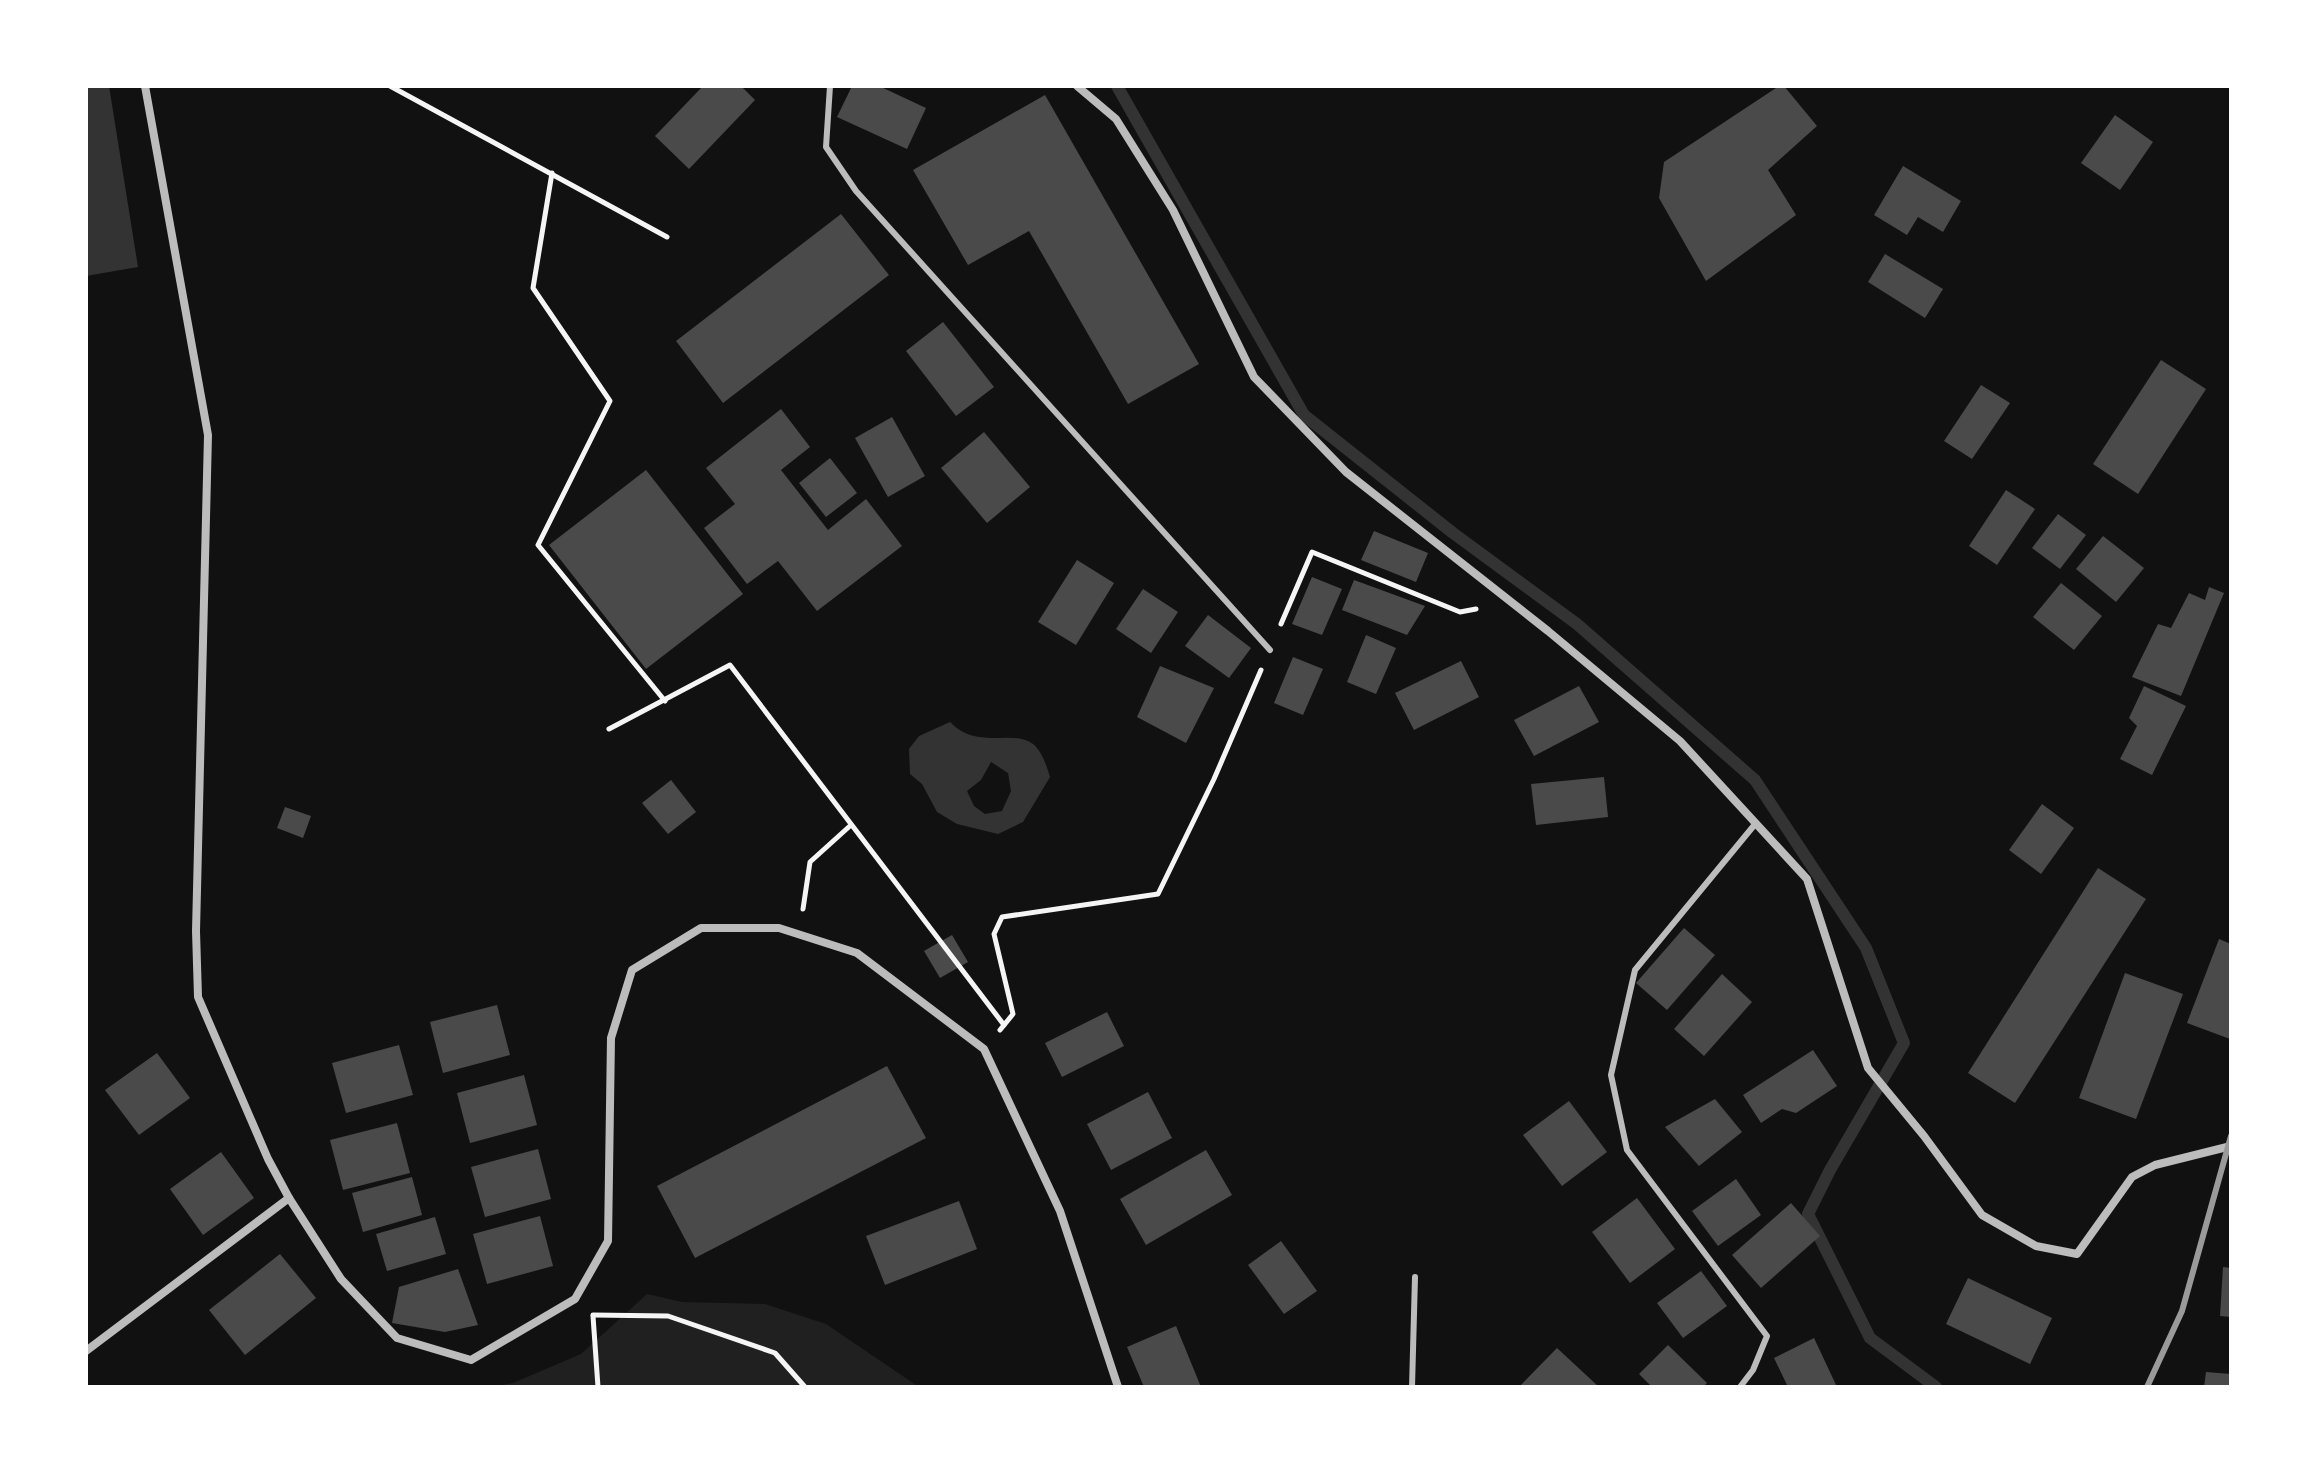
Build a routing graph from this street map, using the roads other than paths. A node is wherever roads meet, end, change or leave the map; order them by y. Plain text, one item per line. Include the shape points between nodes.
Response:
1 (145, 86) edge
2 (830, 86) edge
3 (1077, 86) edge
4 (1270, 650) road end
5 (1756, 823) junction
6 (2231, 1146) edge
7 (289, 1198) junction
8 (1415, 1277) dead end
9 (86, 1351) edge
10 (1118, 1387) edge
11 (1412, 1387) edge
12 (1740, 1387) edge

1 - 7 street via 208,435 198,997
2 - 4 lane via 826,147 856,191
3 - 5 street via 1116,119 1173,210 1254,377 1346,472 1680,741
5 - 6 street via 1807,879 1868,1068 1982,1215 2036,1246 2077,1254 2132,1177 2155,1165
5 - 12 lane via 1635,970 1611,1075 1627,1150 1767,1336
7 - 9 street
7 - 10 street via 341,1279 397,1338 471,1360 575,1299 608,1241 611,1038 632,970 701,928 779,928 857,953 984,1049 1060,1211
8 - 11 lane

